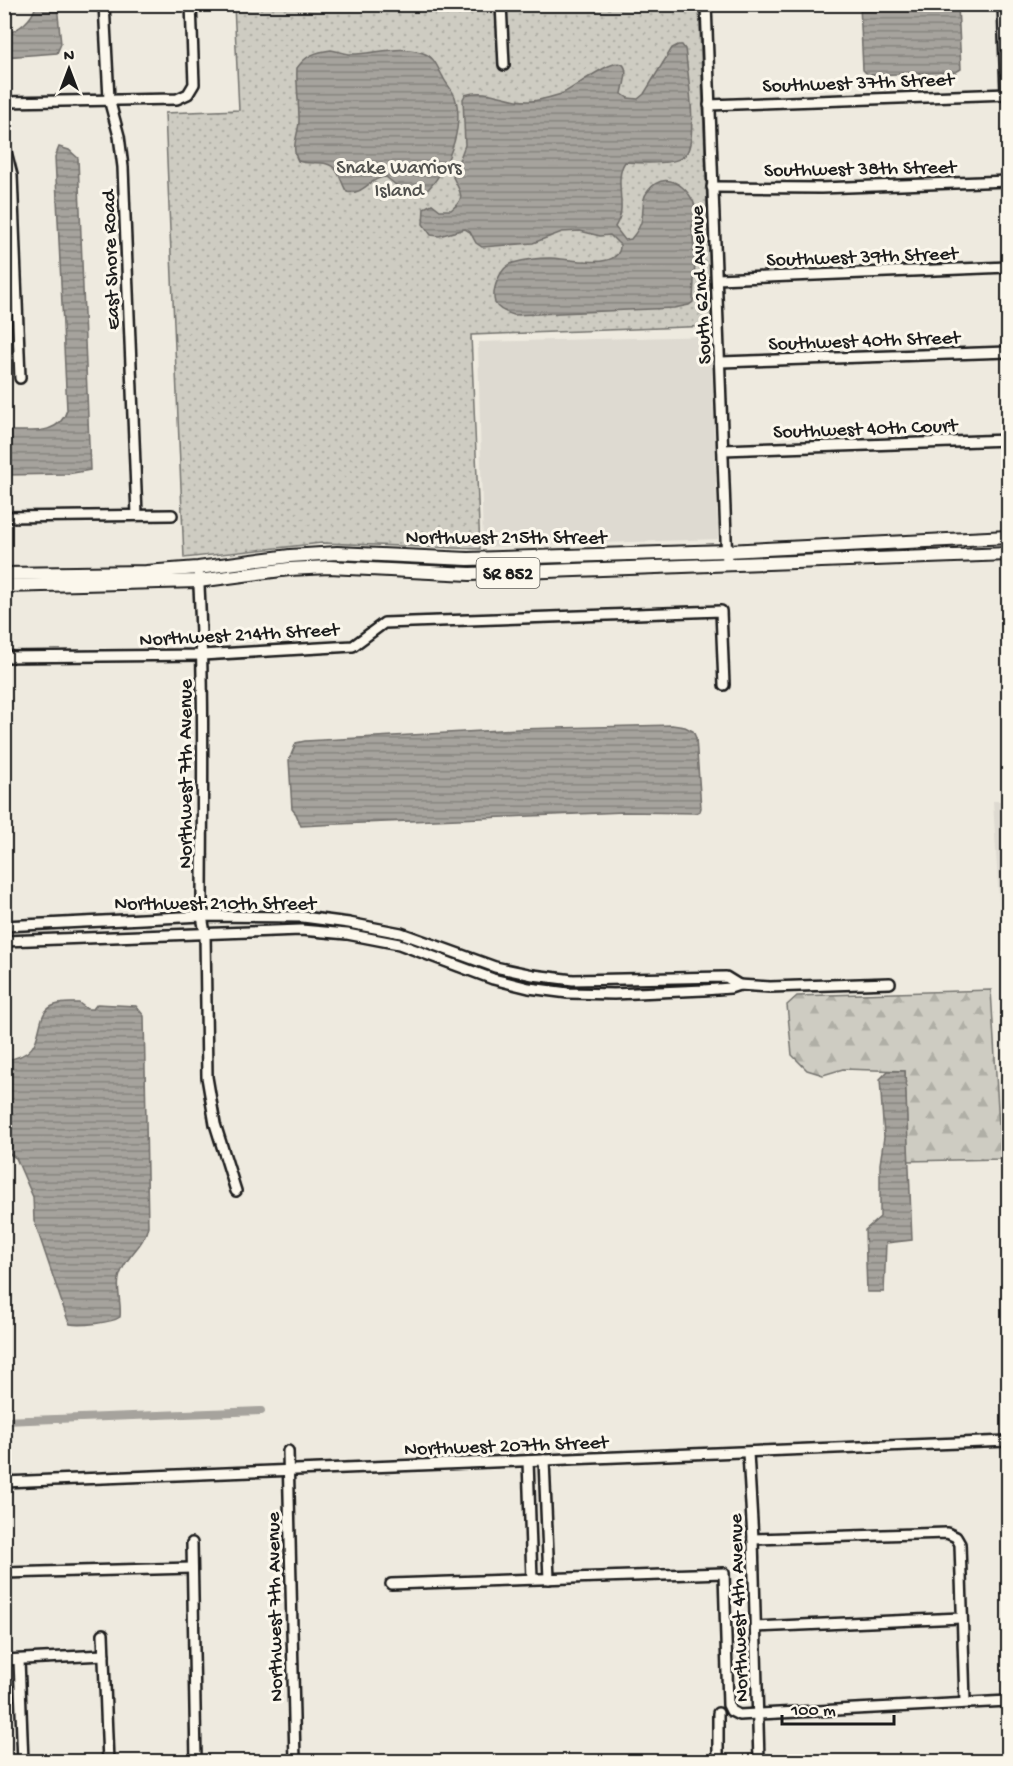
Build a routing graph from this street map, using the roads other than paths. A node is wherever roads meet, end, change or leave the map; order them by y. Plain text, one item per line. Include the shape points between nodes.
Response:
1 (104, 4) edge
2 (191, 4) edge
3 (501, 4) edge
4 (706, 4) edge
5 (1003, 4) edge
6 (504, 65) dead end
7 (1007, 94) edge
8 (109, 99) junction
9 (4, 102) edge
10 (709, 105) junction
11 (4, 144) edge
12 (1008, 181) edge
13 (712, 187) junction
14 (1008, 267) edge
15 (717, 279) junction
16 (1008, 352) edge
17 (721, 362) junction
18 (20, 378) dead end
19 (1008, 440) edge
20 (723, 450) junction
21 (137, 515) junction
22 (172, 515) dead end
23 (4, 517) edge
24 (1008, 537) edge
25 (990, 538) junction
26 (1008, 554) edge
27 (990, 555) junction
28 (727, 557) junction
29 (4, 574) edge
30 (198, 574) junction
31 (4, 586) edge
32 (202, 655) junction
33 (4, 657) edge
34 (724, 685) dead end
35 (202, 916) junction
36 (4, 926) edge
37 (205, 933) junction
38 (4, 941) edge
39 (890, 983) dead end
40 (739, 985) junction
41 (236, 1191) dead end
42 (1008, 1441) edge
43 (288, 1451) dead end
44 (748, 1453) junction
45 (528, 1461) junction
46 (544, 1461) junction
47 (288, 1469) junction
48 (4, 1482) edge
49 (531, 1528) junction
50 (547, 1528) junction
51 (753, 1539) junction
52 (192, 1543) dead end
53 (531, 1547) junction
54 (548, 1547) junction
55 (192, 1568) junction
56 (4, 1573) edge
57 (549, 1579) junction
58 (532, 1580) junction
59 (391, 1584) dead end
60 (961, 1618) junction
61 (755, 1627) junction
62 (103, 1634) dead end
63 (104, 1655) junction
64 (4, 1660) edge
65 (19, 1660) junction
66 (1008, 1701) edge
67 (965, 1702) junction
68 (718, 1713) dead end
69 (759, 1713) junction
70 (23, 1761) edge
71 (108, 1761) edge
72 (196, 1761) edge
73 (295, 1761) edge
74 (718, 1761) edge
75 (759, 1761) edge

1 - 8 street, East Shore Road
2 - 8 street via 194,84 188,94 177,99
3 - 6 street
4 - 10 street, South 62nd Avenue
5 - 7 street
7 - 10 street, Southwest 37th Street
8 - 9 street
8 - 21 street, East Shore Road via 123,167
10 - 13 street, South 62nd Avenue
11 - 18 street via 12,175
12 - 13 street, Southwest 38th Street via 820,188
13 - 15 street, South 62nd Avenue
14 - 15 street, Southwest 39th Street
15 - 17 street, South 62nd Avenue
16 - 17 street, Southwest 40th Street
17 - 20 street, South 62nd Avenue
19 - 20 street, Southwest 40th Court
20 - 28 street, South 62nd Avenue
21 - 22 street
21 - 23 street
24 - 25 main road, Northwest 215th Street / SR 852
25 - 27 main road
25 - 28 main road, Northwest 215th Street / SR 852
26 - 27 main road, Northwest 215th Street / SR 852
27 - 28 main road, Northwest 215th Street / SR 852
28 - 30 main road, Northwest 215th Street / SR 852 via 468,559 337,553 290,556
29 - 30 main road, Northwest 215th Street / SR 852
30 - 31 main road, Northwest 215th Street / SR 852
30 - 32 street, Northwest 7th Avenue
32 - 33 street, Northwest 214th Street
32 - 34 street, Northwest 214th Street via 353,646 384,624 721,611
32 - 35 street, Northwest 7th Avenue
35 - 36 street, Northwest 210th Street
35 - 37 street, Northwest 7th Avenue
35 - 40 street, Northwest 210th Street via 303,917 349,922 401,933 495,967 533,975 573,980 726,977
37 - 38 street, Northwest 210th Street
37 - 40 street, Northwest 210th Street via 301,930 347,934 399,944 493,979 568,993 704,990
37 - 41 street, Northwest 7th Avenue via 207,1077 215,1124
39 - 40 street, Northwest 210th Street
42 - 44 street, Northwest 207th Street
43 - 47 street, Northwest 7th Avenue
44 - 46 street, Northwest 207th Street
44 - 51 street, Northwest 4th Avenue
45 - 46 street, Northwest 207th Street
45 - 47 street, Northwest 207th Street
45 - 49 street
46 - 50 street
47 - 48 street, Northwest 207th Street
47 - 73 street, Northwest 7th Avenue
49 - 50 street
49 - 53 street
50 - 54 street
51 - 60 street via 947,1533 960,1544
51 - 61 street, Northwest 4th Avenue
52 - 55 street
53 - 54 street
53 - 58 street
54 - 57 street
55 - 56 street
55 - 72 street
57 - 58 street
57 - 69 street via 724,1573 728,1705 739,1714
58 - 59 street
60 - 61 street
60 - 67 street
61 - 69 street, Northwest 4th Avenue
62 - 63 street
63 - 65 street
63 - 71 street
64 - 65 street
65 - 70 street
66 - 67 street
67 - 69 street
68 - 74 street
69 - 75 street, Northwest 4th Avenue

